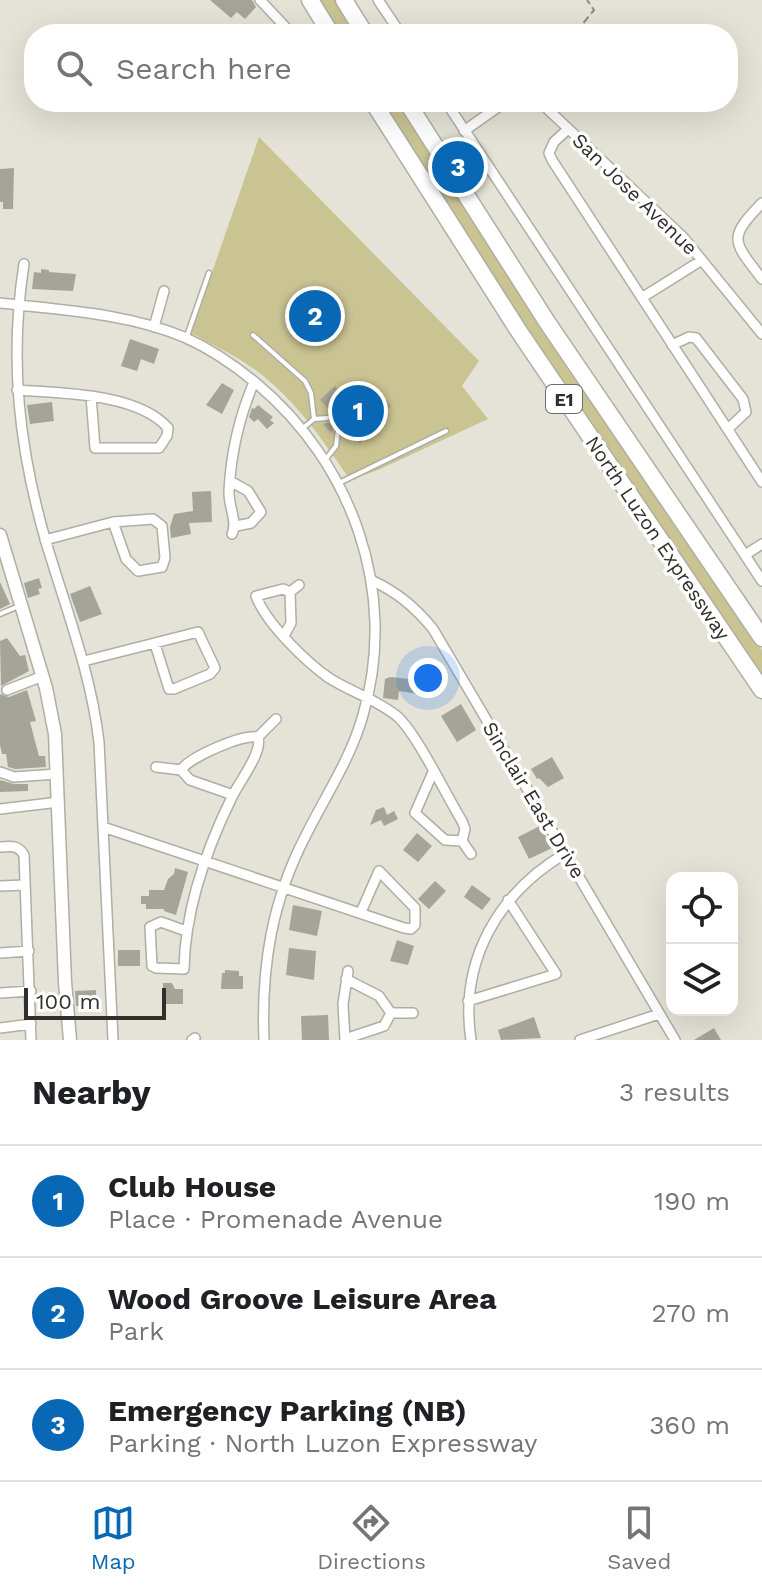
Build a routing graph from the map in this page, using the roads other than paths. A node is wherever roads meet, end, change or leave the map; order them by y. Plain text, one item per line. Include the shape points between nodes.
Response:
1 (260, 0) edge
2 (310, 0) edge
3 (344, 0) edge
4 (378, 0) edge
5 (283, 24) edge
6 (325, 24) edge
7 (359, 24) edge
8 (394, 24) edge
9 (379, 112) edge
10 (413, 112) edge
11 (452, 112) edge
12 (491, 112) edge
13 (550, 112) edge
14 (568, 129) junction
15 (464, 131) junction
16 (762, 203) edge
17 (702, 260) junction
18 (24, 264) dead end
19 (209, 273) dead end
20 (762, 279) edge
21 (164, 291) dead end
22 (643, 297) junction
23 (0, 303) edge
24 (18, 305) junction
25 (154, 327) junction
26 (762, 334) edge
27 (253, 335) dead end
28 (186, 338) junction
29 (672, 345) junction
30 (254, 382) junction
31 (17, 390) junction
32 (91, 396) junction
33 (327, 418) dead end
34 (314, 419) junction
35 (303, 428) junction
36 (729, 428) junction
37 (338, 430) dead end
38 (446, 431) dead end
39 (325, 460) junction
40 (760, 477) edge
41 (230, 481) junction
42 (339, 483) junction
43 (113, 522) junction
44 (0, 535) edge
45 (45, 540) junction
46 (762, 544) edge
47 (745, 555) junction
48 (371, 580) junction
49 (762, 581) edge
50 (299, 585) dead end
51 (290, 592) junction
52 (21, 606) junction
53 (0, 614) edge
54 (284, 636) junction
55 (762, 638) edge
56 (155, 644) junction
57 (84, 661) junction
58 (43, 676) junction
59 (7, 690) dead end
60 (762, 690) edge
61 (368, 698) junction
62 (276, 719) dead end
63 (258, 737) junction
64 (156, 767) dead end
65 (181, 770) junction
66 (0, 772) edge
67 (433, 772) junction
68 (57, 774) junction
69 (233, 795) junction
70 (59, 802) junction
71 (0, 809) edge
72 (103, 827) junction
73 (462, 841) junction
74 (0, 847) edge
75 (566, 853) junction
76 (471, 854) dead end
77 (205, 861) junction
78 (25, 885) junction
79 (0, 886) edge
80 (284, 887) junction
81 (508, 900) junction
82 (361, 912) junction
83 (186, 931) junction
84 (29, 951) junction
85 (0, 953) edge
86 (31, 991) junction
87 (0, 993) edge
88 (468, 1001) junction
89 (391, 1013) junction
90 (413, 1013) dead end
91 (659, 1014) junction
92 (31, 1024) junction
93 (0, 1028) edge
94 (345, 1039) edge
95 (31, 1040) edge
96 (70, 1040) edge
97 (113, 1040) edge
98 (264, 1040) edge
99 (471, 1040) edge
100 (580, 1040) edge
101 (675, 1040) edge

1 - 5 street
2 - 6 highway
3 - 7 highway
4 - 8 street
9 - 60 highway, North Luzon Expressway / E1 via 520,333
10 - 55 highway, North Luzon Expressway / E1 via 547,322
11 - 15 street
12 - 15 street
13 - 14 street, San Jose Avenue
14 - 17 street, San Jose Avenue
14 - 22 street via 554,142 552,160
15 - 47 street
16 - 20 street via 735,232 741,252
17 - 22 street
17 - 26 street, San Jose Avenue
18 - 24 street
19 - 28 lane
21 - 25 street
22 - 29 street
23 - 24 street
24 - 25 street
24 - 31 street
25 - 28 street
27 - 34 lane via 305,381
28 - 30 street via 221,355
29 - 36 street
29 - 36 street via 696,338 743,399 746,412
30 - 35 street
30 - 41 street via 235,438
31 - 32 street
31 - 45 street
32 - 32 street via 163,422 168,428 164,443 159,448 95,448
33 - 34 lane
34 - 35 lane
35 - 39 street
36 - 40 street
37 - 39 lane via 336,446
38 - 42 lane
39 - 42 street
41 - 41 street via 230,506 234,530 265,513 248,491
42 - 48 street via 360,532
43 - 43 street via 158,521 162,567 138,571 130,565
43 - 45 street
44 - 52 main road
45 - 57 street
46 - 47 street
47 - 49 street
48 - 61 street via 375,638
48 - 75 street, Sinclair East Drive via 402,597 433,629
50 - 51 street
51 - 54 street via 291,623
51 - 54 street via 256,596
52 - 53 lane
52 - 58 main road
54 - 61 street via 328,677
56 - 56 street via 198,632 215,668 169,689
56 - 57 street
57 - 72 street via 99,742
58 - 59 street
58 - 68 main road via 52,710
61 - 67 street via 405,725
61 - 80 street via 348,758 304,837
62 - 63 street
63 - 65 street via 247,736
63 - 69 street via 260,746
64 - 65 street
65 - 69 street via 190,780
66 - 68 street via 14,777
67 - 73 street via 462,821
67 - 73 street via 415,813 445,840
68 - 70 main road
69 - 77 street
70 - 71 street
70 - 96 main road
72 - 77 street
72 - 97 street
73 - 76 street
74 - 78 street via 21,849
75 - 81 street
75 - 91 street, Sinclair East Drive
77 - 80 street
77 - 83 street
78 - 79 street
78 - 84 street
80 - 82 street
80 - 98 street via 265,958
81 - 88 street via 479,948
81 - 88 street via 556,974
82 - 82 street via 379,871 415,908 415,925 404,928
83 - 83 street via 184,969 152,966 150,927 161,922
84 - 85 street
84 - 86 street
86 - 87 street
86 - 92 street
88 - 99 street
89 - 90 street
89 - 94 street via 384,1026
89 - 94 street via 379,996 347,975
91 - 100 street
91 - 101 street, Sinclair East Drive
92 - 93 street
92 - 95 street

